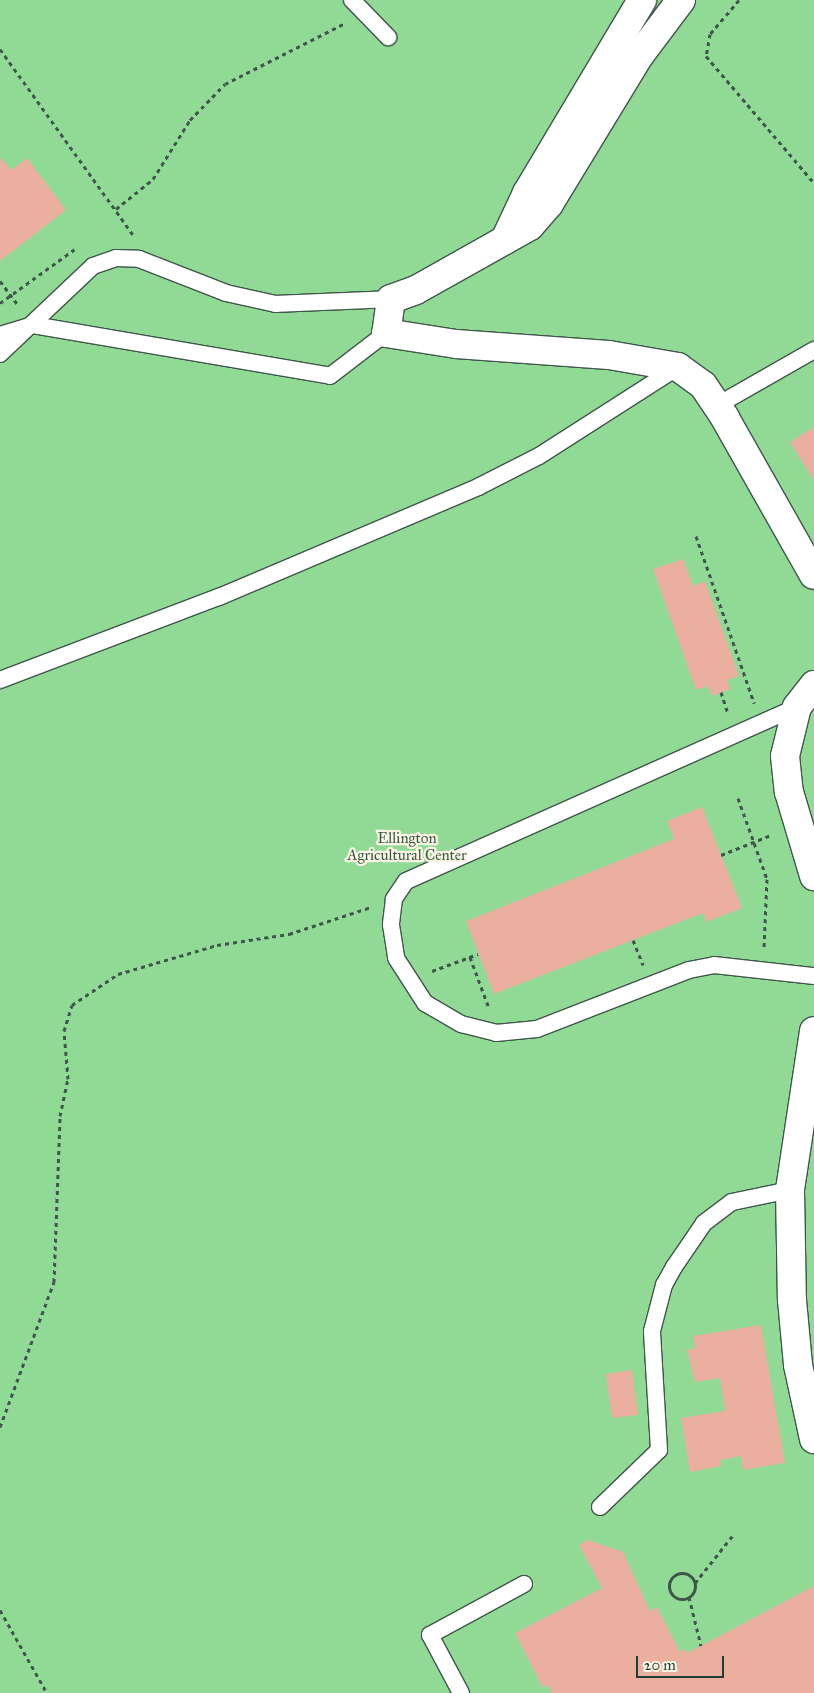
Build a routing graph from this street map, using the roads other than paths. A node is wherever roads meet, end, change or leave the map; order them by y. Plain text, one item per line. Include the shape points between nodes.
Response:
1 (642, 0) edge
2 (681, 0) edge
3 (356, 4) edge
4 (388, 37) dead end
5 (614, 73) junction
6 (391, 299) junction
7 (33, 325) junction
8 (386, 333) junction
9 (0, 335) edge
10 (814, 350) edge
11 (0, 354) edge
12 (678, 367) junction
13 (716, 406) junction
14 (814, 574) edge
15 (0, 680) edge
16 (814, 685) edge
17 (797, 707) junction
18 (814, 876) edge
19 (814, 976) edge
20 (814, 1031) edge
21 (790, 1190) junction
22 (809, 1395) edge
23 (814, 1439) edge
24 (600, 1507) dead end
25 (524, 1584) dead end
26 (461, 1693) edge

1 - 5 street
2 - 5 street
3 - 4 lane
5 - 6 street via 549,204 530,226 416,290
6 - 7 lane via 276,304 226,293 139,259 116,258 93,266
6 - 8 street
7 - 8 lane via 320,376 337,372
7 - 9 lane
7 - 11 lane
8 - 12 street via 456,344 610,355
10 - 13 lane
12 - 13 street via 702,385
12 - 15 lane via 634,399 487,483 227,594
13 - 14 street
16 - 17 street
17 - 18 street via 784,756 798,825
17 - 19 lane via 406,881 392,908 392,942 407,979 441,1016 498,1033 537,1029 689,970 714,965
20 - 21 street
21 - 22 street via 792,1300
21 - 24 lane via 732,1202 704,1223 674,1267 664,1286 652,1331 659,1450
22 - 23 street
25 - 26 lane via 430,1634

